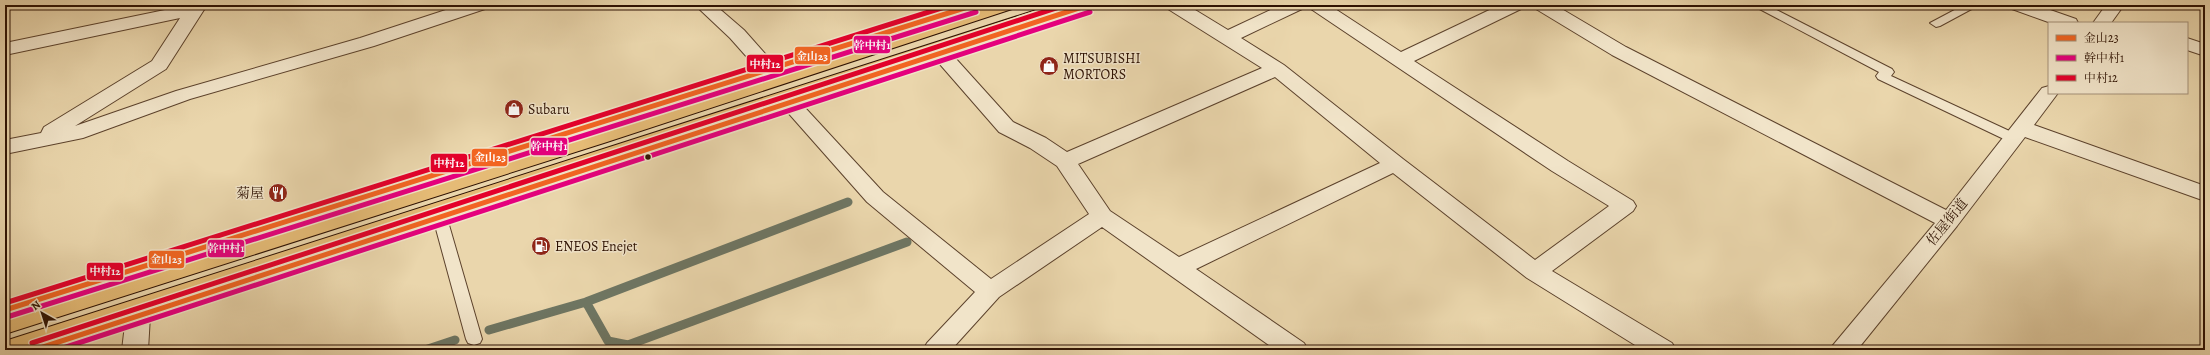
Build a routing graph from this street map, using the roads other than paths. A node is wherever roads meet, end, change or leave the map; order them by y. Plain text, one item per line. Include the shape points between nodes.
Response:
1 (478, 5) edge
2 (704, 5) edge
3 (974, 5) edge
4 (1006, 5) edge
5 (1071, 5) edge
6 (1088, 5) edge
7 (1174, 5) edge
8 (1296, 5) edge
9 (1317, 5) edge
10 (1515, 5) edge
11 (1542, 5) edge
12 (1758, 5) edge
13 (1973, 5) edge
14 (2018, 5) edge
15 (196, 8) edge
16 (2108, 15) edge
17 (2066, 22) edge
18 (2122, 22) edge
19 (1936, 23) dead end
20 (1227, 38) junction
21 (2188, 44) edge
22 (5, 49) edge
23 (2205, 50) edge
24 (941, 54) junction
25 (1400, 60) junction
26 (1277, 69) junction
27 (769, 70) junction
28 (2048, 93) edge
29 (790, 103) junction
30 (2017, 133) junction
31 (38, 140) junction
32 (5, 147) edge
33 (1065, 161) junction
34 (1395, 164) junction
35 (2205, 194) edge
36 (1102, 216) junction
37 (440, 218) junction
38 (1949, 221) junction
39 (1177, 268) junction
40 (1535, 272) junction
41 (990, 290) junction
42 (5, 310) edge
43 (138, 316) junction
44 (5, 325) edge
45 (474, 339) dead end
46 (7, 350) edge
47 (34, 350) edge
48 (135, 350) edge
49 (936, 350) edge
50 (1295, 350) edge
51 (1663, 350) edge
52 (1842, 350) edge

1 - 31 street via 367,42 182,95 76,133
2 - 27 street via 736,34
3 - 27 street
4 - 44 highway via 600,138
5 - 46 highway
6 - 24 street
7 - 20 street
8 - 20 street
9 - 25 street
10 - 25 street
11 - 38 street via 1619,51
12 - 30 lane via 1888,72 1882,76
13 - 19 lane
14 - 17 street
15 - 22 street
15 - 31 street via 159,65
16 - 18 street
20 - 26 street
21 - 23 street
24 - 29 street
24 - 33 street via 1006,128 1038,143
25 - 40 street via 1625,206
26 - 33 street
26 - 34 street
27 - 42 street
28 - 30 street, 佐屋街道
29 - 37 street
29 - 41 street via 875,197
30 - 35 street
30 - 38 street, 佐屋街道
31 - 32 street
33 - 36 street
34 - 39 street
34 - 40 street
36 - 39 street
36 - 41 street
37 - 43 street
37 - 45 lane
38 - 52 street, 佐屋街道
39 - 50 street
40 - 51 street
41 - 49 street
43 - 47 street
43 - 48 street

